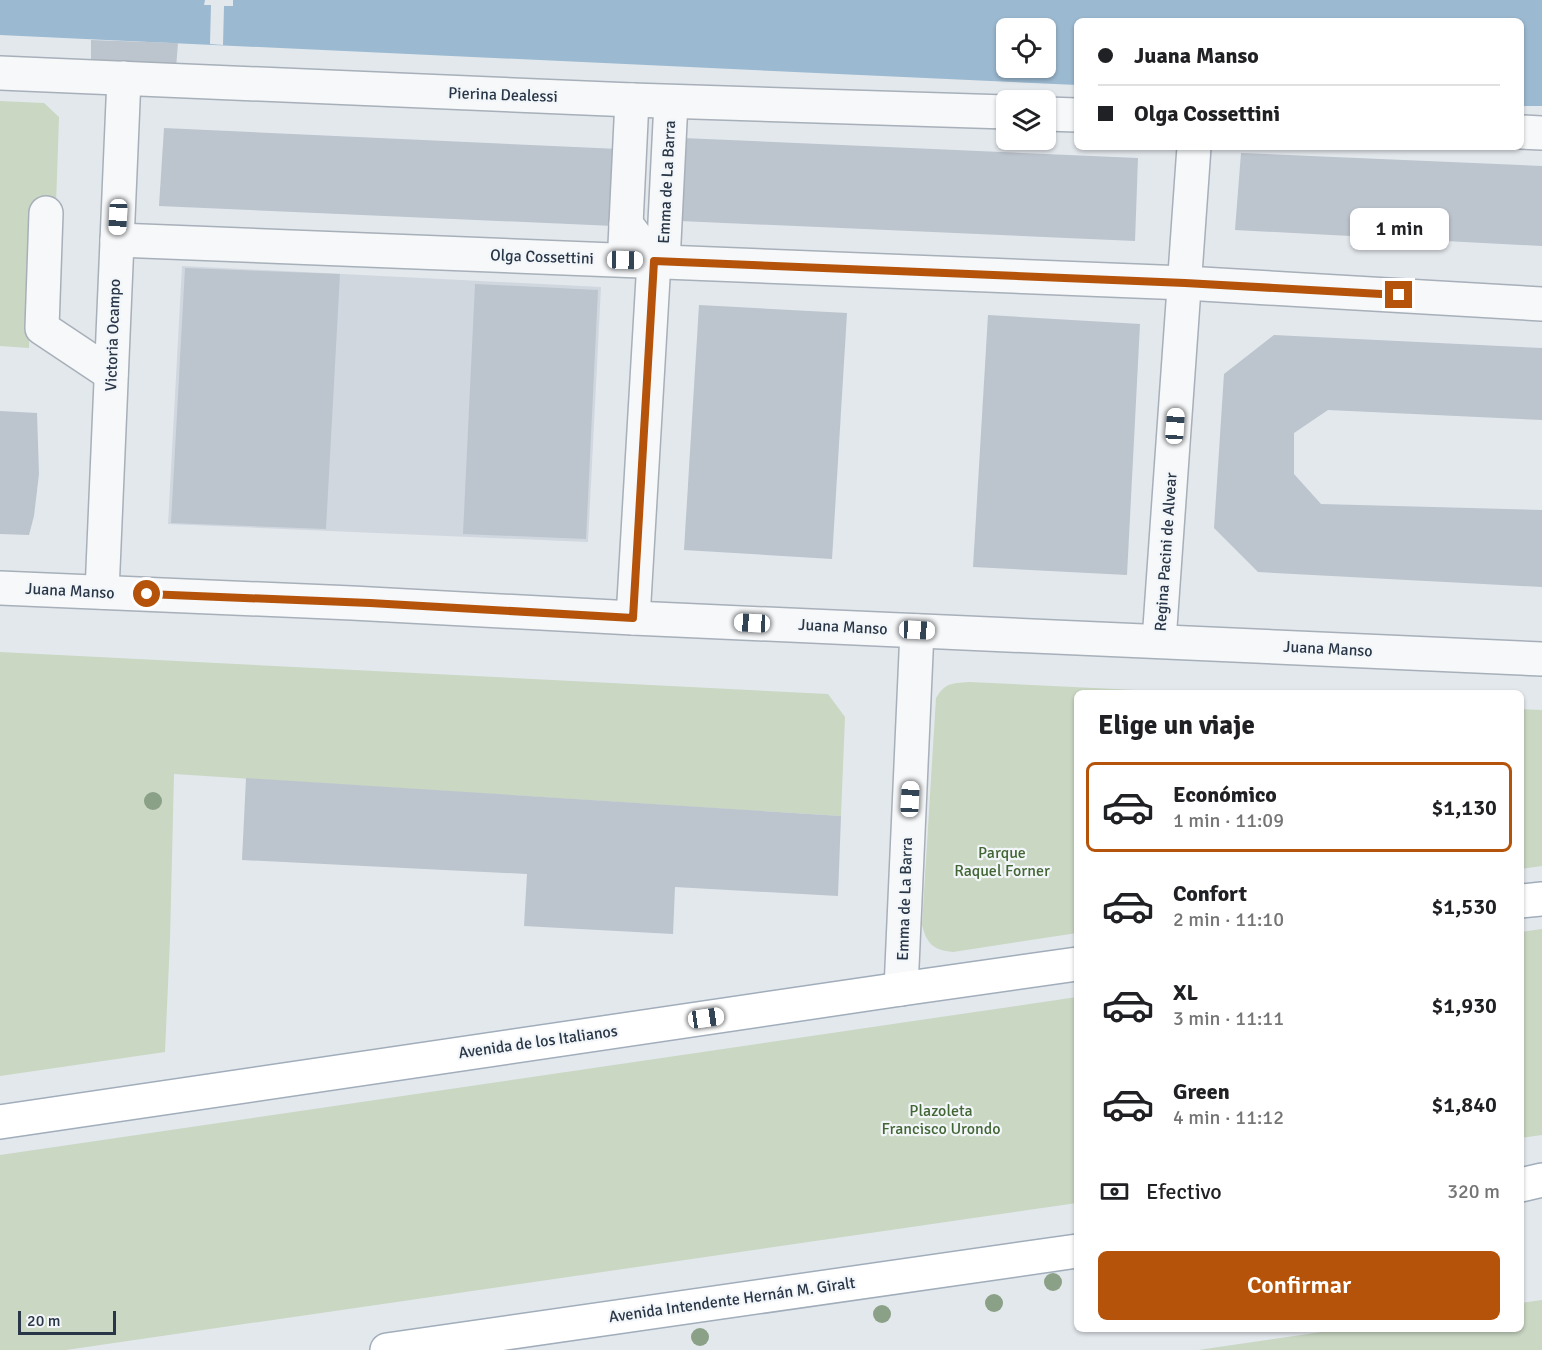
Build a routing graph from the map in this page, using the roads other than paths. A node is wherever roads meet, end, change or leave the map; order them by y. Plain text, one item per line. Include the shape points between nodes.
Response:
1 (0, 73) edge
2 (124, 78) junction
3 (632, 100) junction
4 (671, 102) junction
5 (996, 112) edge
6 (1056, 114) edge
7 (1074, 115) edge
8 (1524, 132) edge
9 (1542, 133) edge
10 (1194, 150) edge
11 (46, 213) dead end
12 (117, 240) junction
13 (648, 261) junction
14 (1185, 283) junction
15 (1542, 304) edge
16 (111, 374) junction
17 (0, 588) edge
18 (102, 592) junction
19 (633, 618) junction
20 (917, 630) junction
21 (1159, 641) junction
22 (1542, 659) edge
23 (1542, 898) edge
24 (1524, 901) edge
25 (1074, 964) edge
26 (901, 988) junction
27 (0, 1122) edge
28 (1542, 1180) edge
29 (1524, 1184) edge
30 (1524, 1194) edge
31 (1542, 1194) edge
32 (1074, 1251) edge
33 (387, 1350) edge

1 - 2 street, Pierina Dealessi
2 - 3 street, Pierina Dealessi
2 - 12 street, Victoria Ocampo
3 - 4 street, Pierina Dealessi
3 - 13 street, Emma de La Barra via 626,224
4 - 5 street, Pierina Dealessi
4 - 13 street, Emma de La Barra
6 - 7 street
8 - 9 street
10 - 14 street, Regina Pacini de Alvear
11 - 16 street via 42,328
12 - 13 street, Olga Cossettini
12 - 16 street, Victoria Ocampo
13 - 14 street, Olga Cossettini
13 - 19 street, Emma de La Barra
14 - 15 street, Olga Cossettini
14 - 21 street, Regina Pacini de Alvear
16 - 18 street, Victoria Ocampo
17 - 18 street, Juana Manso
18 - 19 street, Juana Manso
19 - 20 street, Juana Manso
20 - 21 street, Juana Manso
20 - 26 street, Emma de La Barra
21 - 22 street, Juana Manso
23 - 24 main road
25 - 26 main road, Avenida de los Italianos
26 - 27 main road, Avenida de los Italianos
28 - 29 main road
30 - 31 main road
32 - 33 main road, Avenida Intendente Hernán M. Giralt

